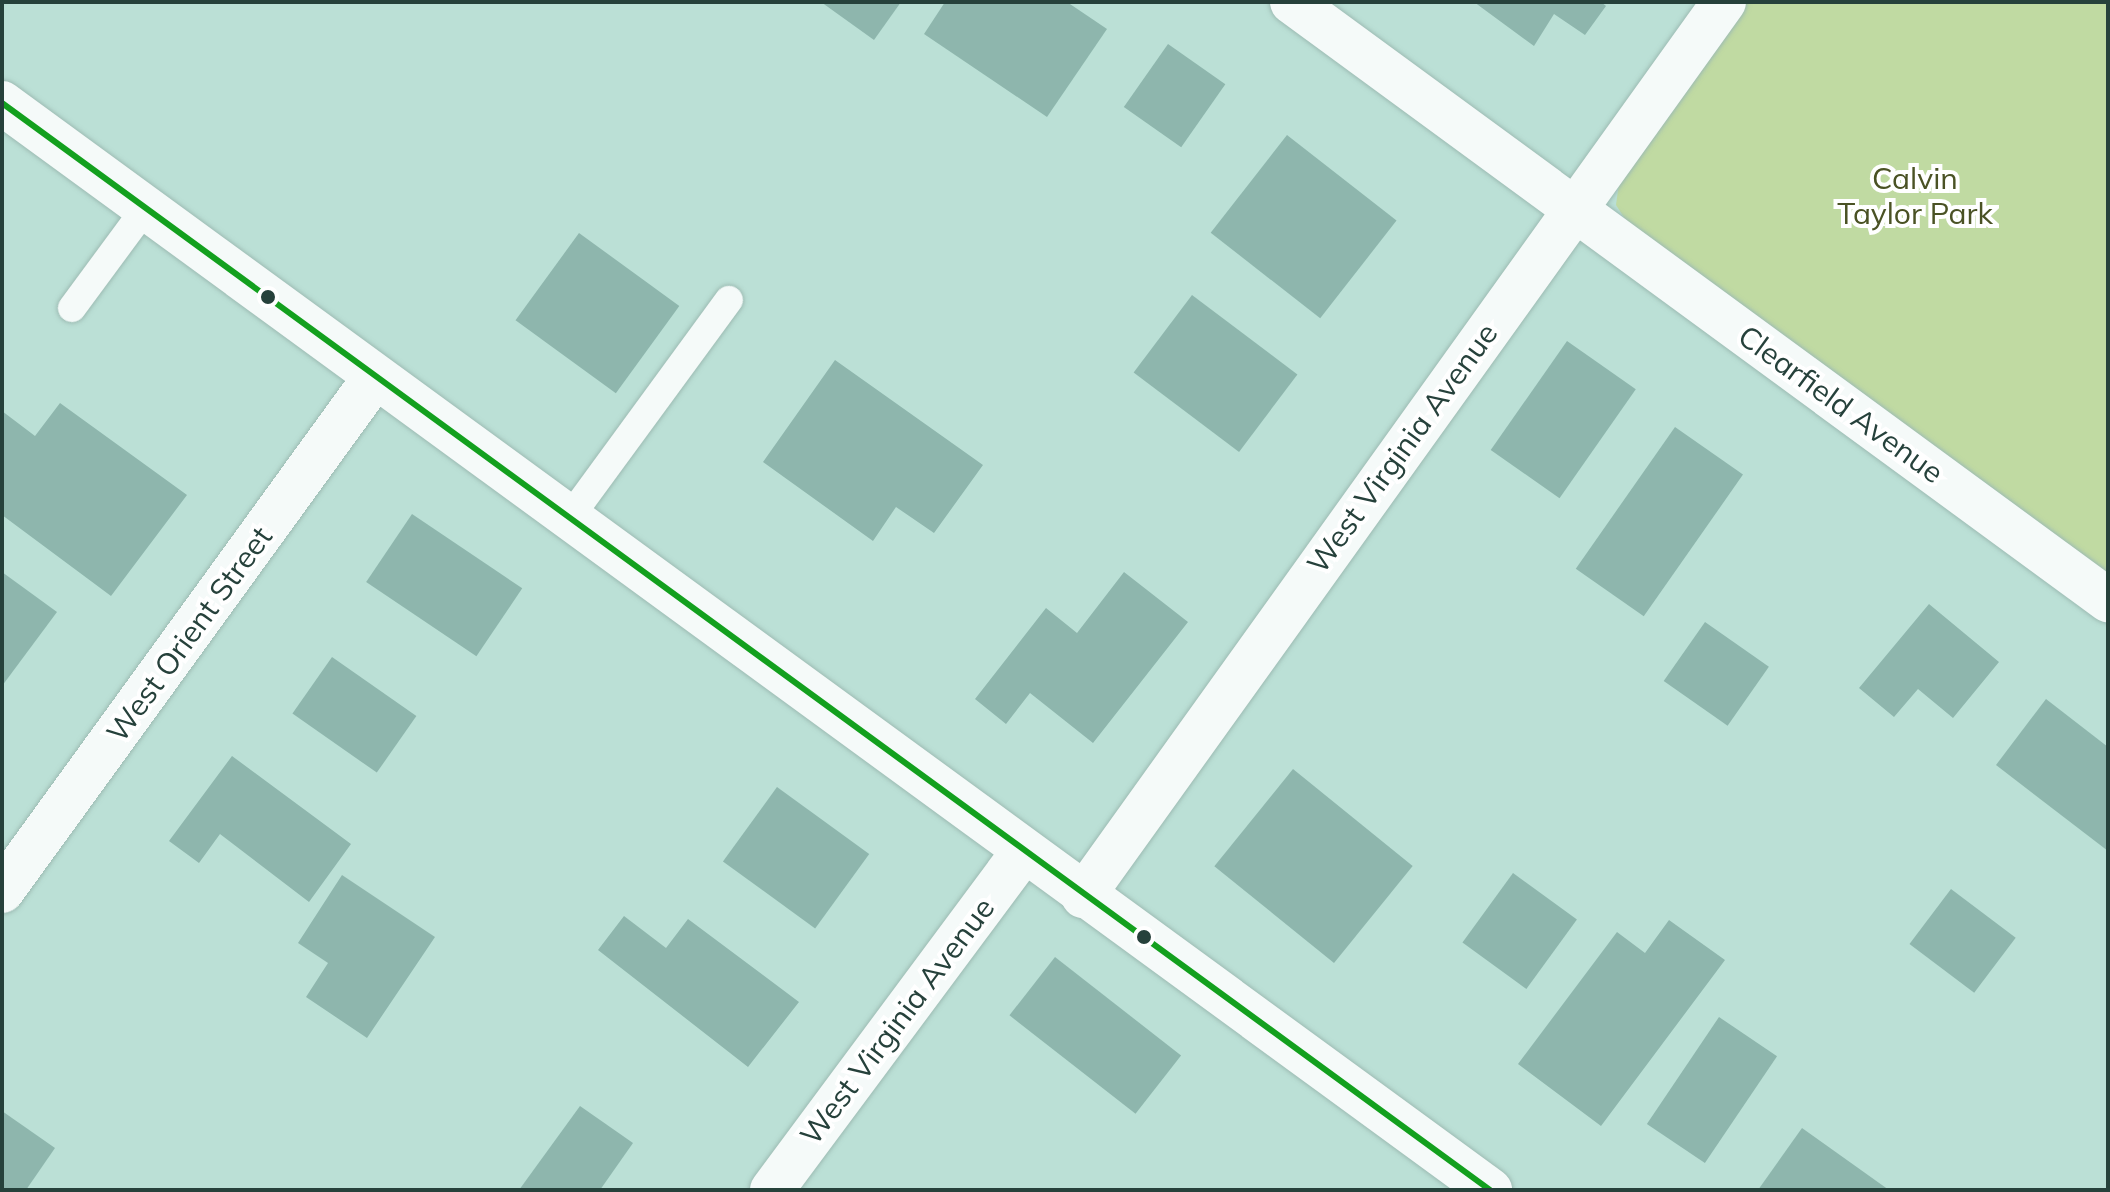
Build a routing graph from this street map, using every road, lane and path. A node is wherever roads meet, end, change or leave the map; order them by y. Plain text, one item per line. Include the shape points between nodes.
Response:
1 (1292, 2) edge
2 (1724, 2) edge
3 (2, 103) edge
4 (145, 209) junction
5 (1575, 209) junction
6 (729, 300) dead end
7 (72, 308) dead end
8 (375, 377) junction
9 (570, 517) junction
10 (2108, 600) edge
11 (1023, 852) junction
12 (2, 891) edge
13 (1083, 896) junction
14 (772, 1190) edge
15 (1490, 1190) edge

1 - 5 street, Clearfield Avenue
2 - 5 street, West Virginia Avenue
3 - 4 street
4 - 7 lane
4 - 8 street
5 - 10 street, Clearfield Avenue
5 - 13 street, West Virginia Avenue
6 - 9 lane
8 - 9 street
8 - 12 street, West Orient Street
9 - 11 street
11 - 13 street
11 - 14 street, West Virginia Avenue
13 - 15 street

